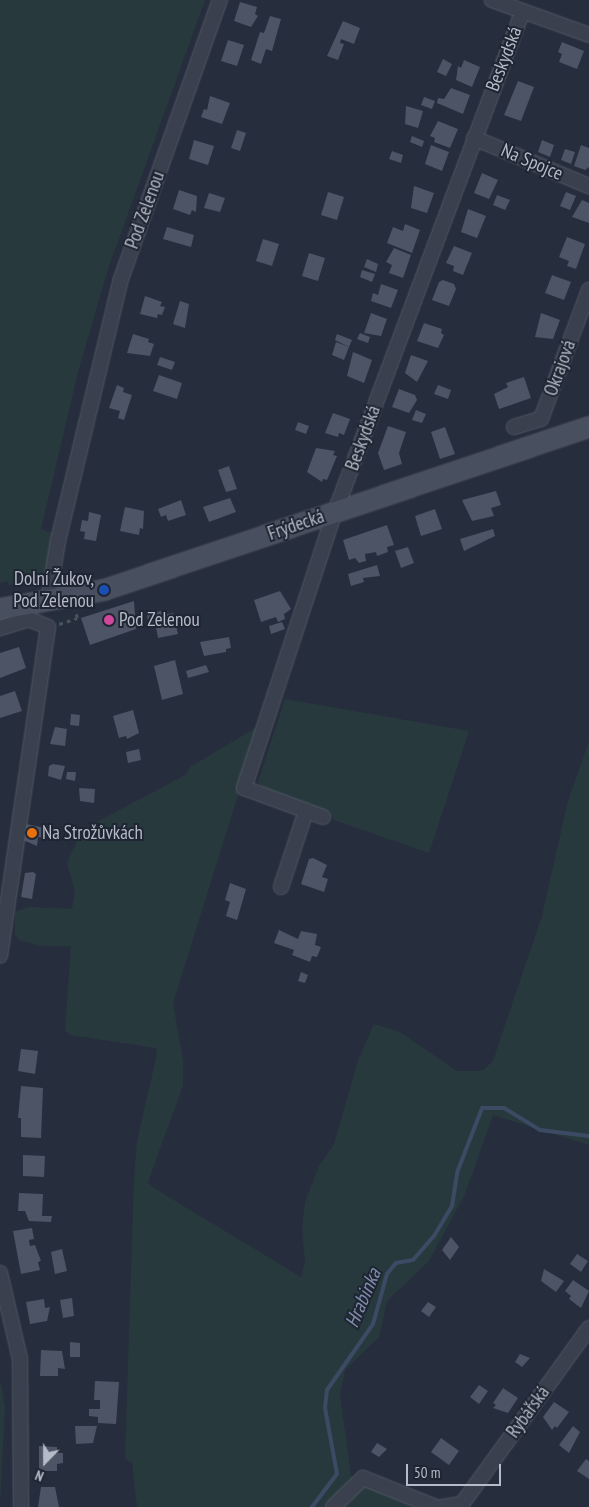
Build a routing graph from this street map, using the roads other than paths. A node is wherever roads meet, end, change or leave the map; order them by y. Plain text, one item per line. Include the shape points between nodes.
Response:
1 (220, 0) edge
2 (492, 0) edge
3 (522, 13) junction
4 (589, 35) edge
5 (474, 138) junction
6 (589, 186) edge
7 (589, 290) edge
8 (514, 427) dead end
9 (589, 427) edge
10 (335, 512) junction
11 (48, 601) junction
12 (0, 609) edge
13 (0, 628) edge
14 (306, 811) junction
15 (323, 817) dead end
16 (281, 887) dead end
17 (0, 956) edge
18 (0, 1273) edge
19 (589, 1328) edge
20 (21, 1507) edge
21 (332, 1507) edge
22 (436, 1507) edge
23 (443, 1507) edge

1 - 11 street, Pod Zelenou via 120,278 58,541
2 - 3 street
3 - 4 street
3 - 5 street, Beskydská
5 - 6 street, Na Spojce
5 - 10 street, Beskydská
7 - 8 street, Okrajová via 541,419
9 - 10 main road, Frýdecká
10 - 11 main road, Frýdecká via 104,590
10 - 14 street, Beskydská via 244,788
11 - 12 main road, Frýdecká
13 - 17 street via 29,619 48,627
14 - 15 street, Beskydská
14 - 16 street
18 - 20 street via 20,1359
19 - 23 street, Rybářská via 462,1504
21 - 22 street via 362,1478

